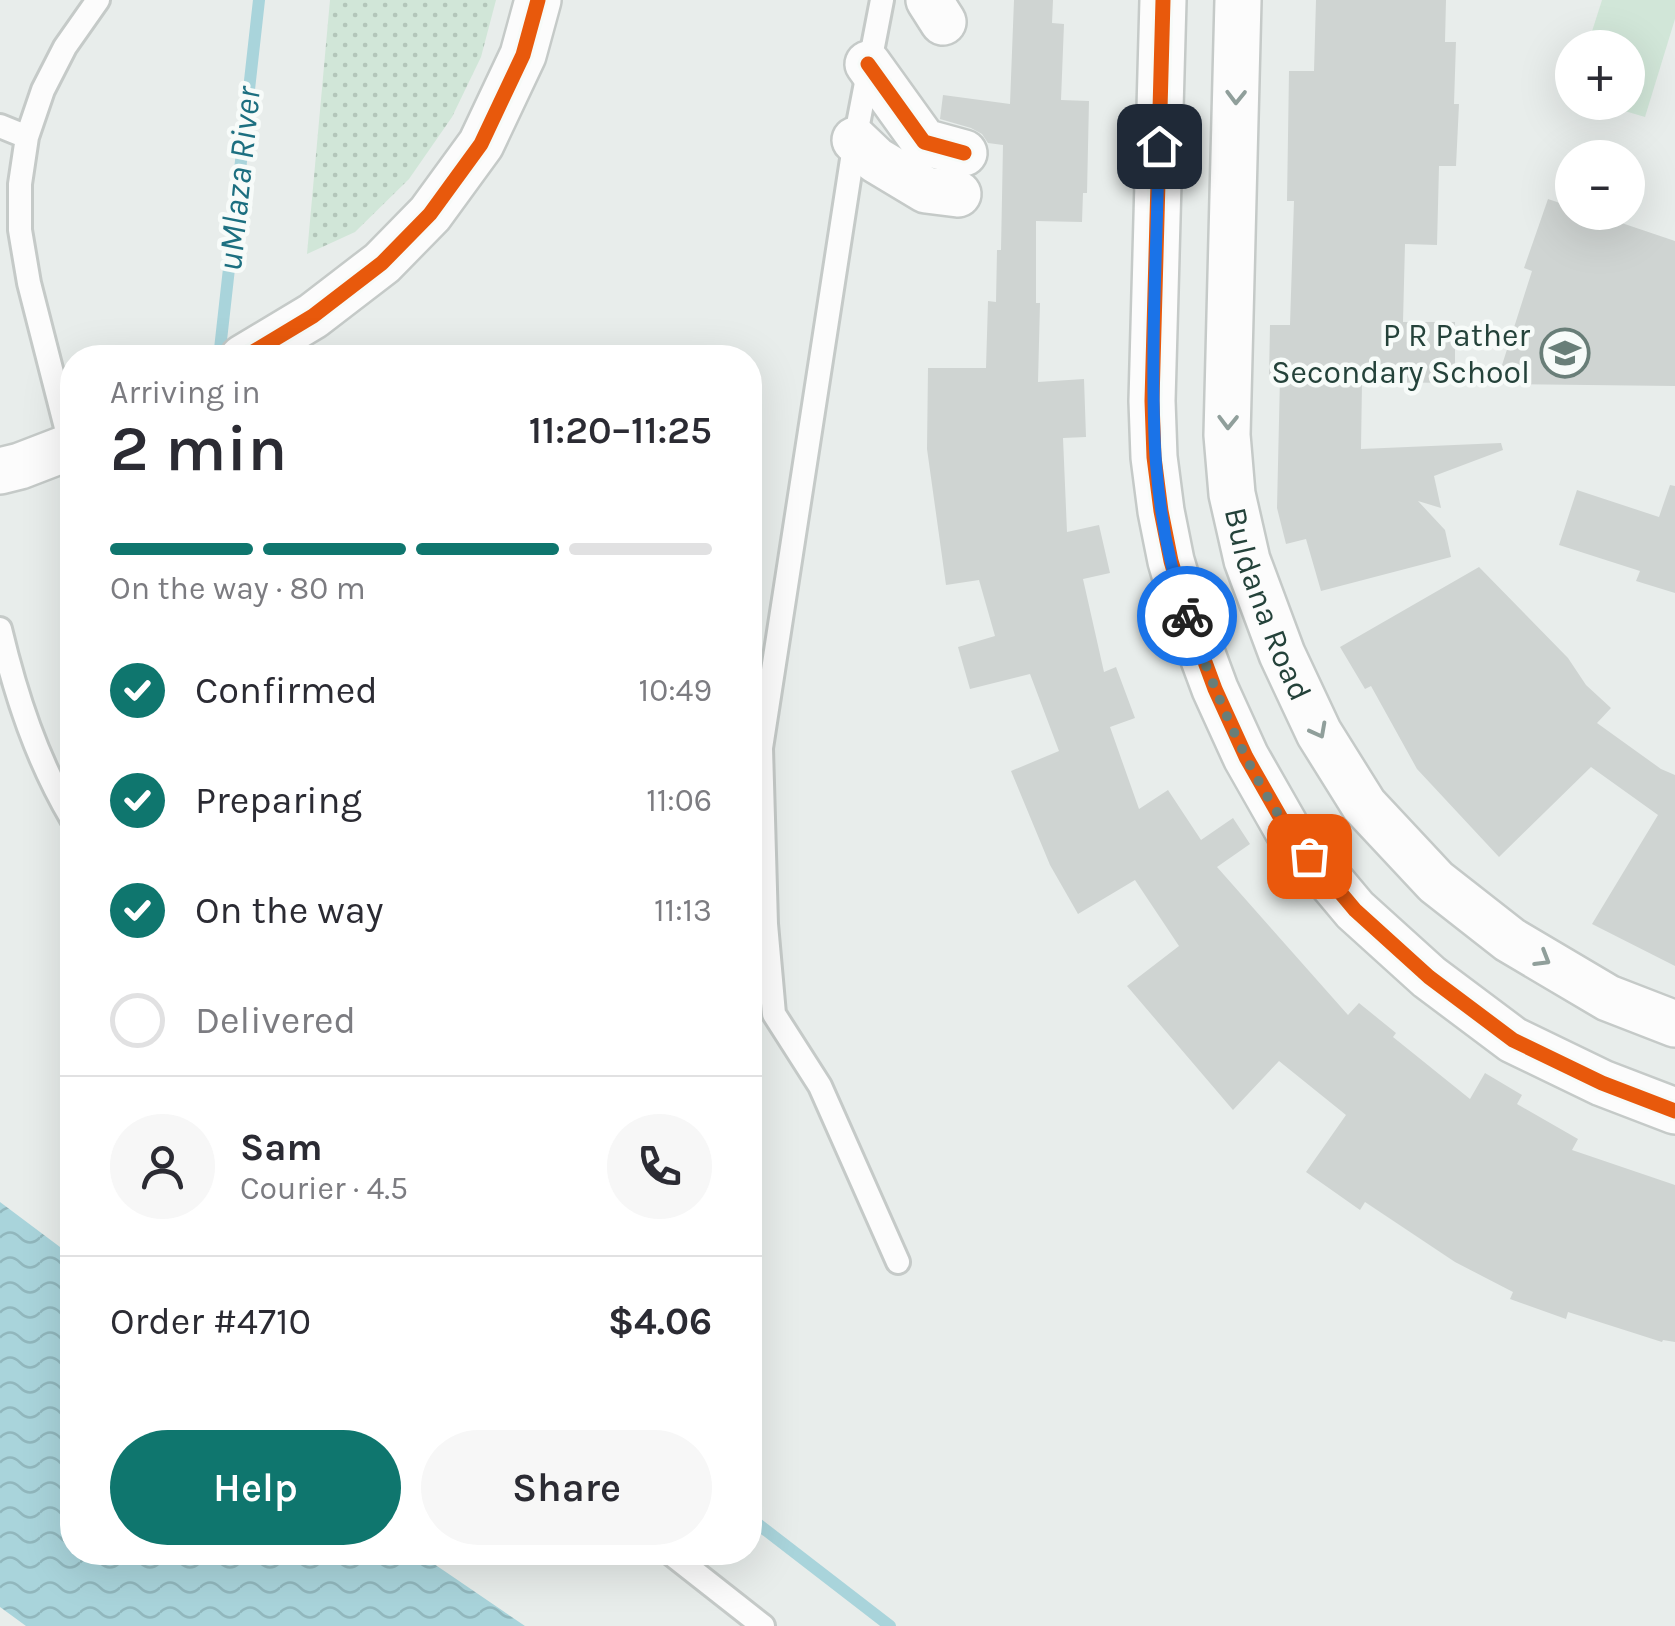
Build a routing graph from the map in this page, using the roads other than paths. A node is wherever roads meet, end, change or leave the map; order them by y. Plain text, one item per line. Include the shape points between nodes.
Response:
1 (98, 0) edge
2 (538, 0) edge
3 (882, 0) edge
4 (1163, 0) edge
5 (1238, 0) edge
6 (868, 64) junction
7 (0, 126) edge
8 (27, 138) junction
9 (854, 140) junction
10 (265, 345) edge
11 (60, 400) edge
12 (60, 450) edge
13 (0, 471) edge
14 (0, 629) edge
15 (60, 798) edge
16 (1675, 1024) edge
17 (1675, 1111) edge
18 (898, 1262) dead end
19 (686, 1565) edge
20 (764, 1626) edge

1 - 8 lane via 65,47
2 - 10 street via 523,55 481,144 430,214 382,263
3 - 6 lane
4 - 17 street via 1154,457 1171,560 1215,690 1286,828 1355,910 1429,978 1513,1040
5 -> 16 street, Buldana Road via 1227,435 1247,560 1282,654 1319,733 1364,805 1436,882 1510,940 1608,998
6 - 9 lane
6 - 9 street via 924,142 961,173 926,190
7 - 8 lane
8 - 11 lane via 20,230
9 - 18 lane via 762,748 766,924 774,1014 820,1086
12 - 13 street
14 - 15 lane via 28,727
19 - 20 lane

